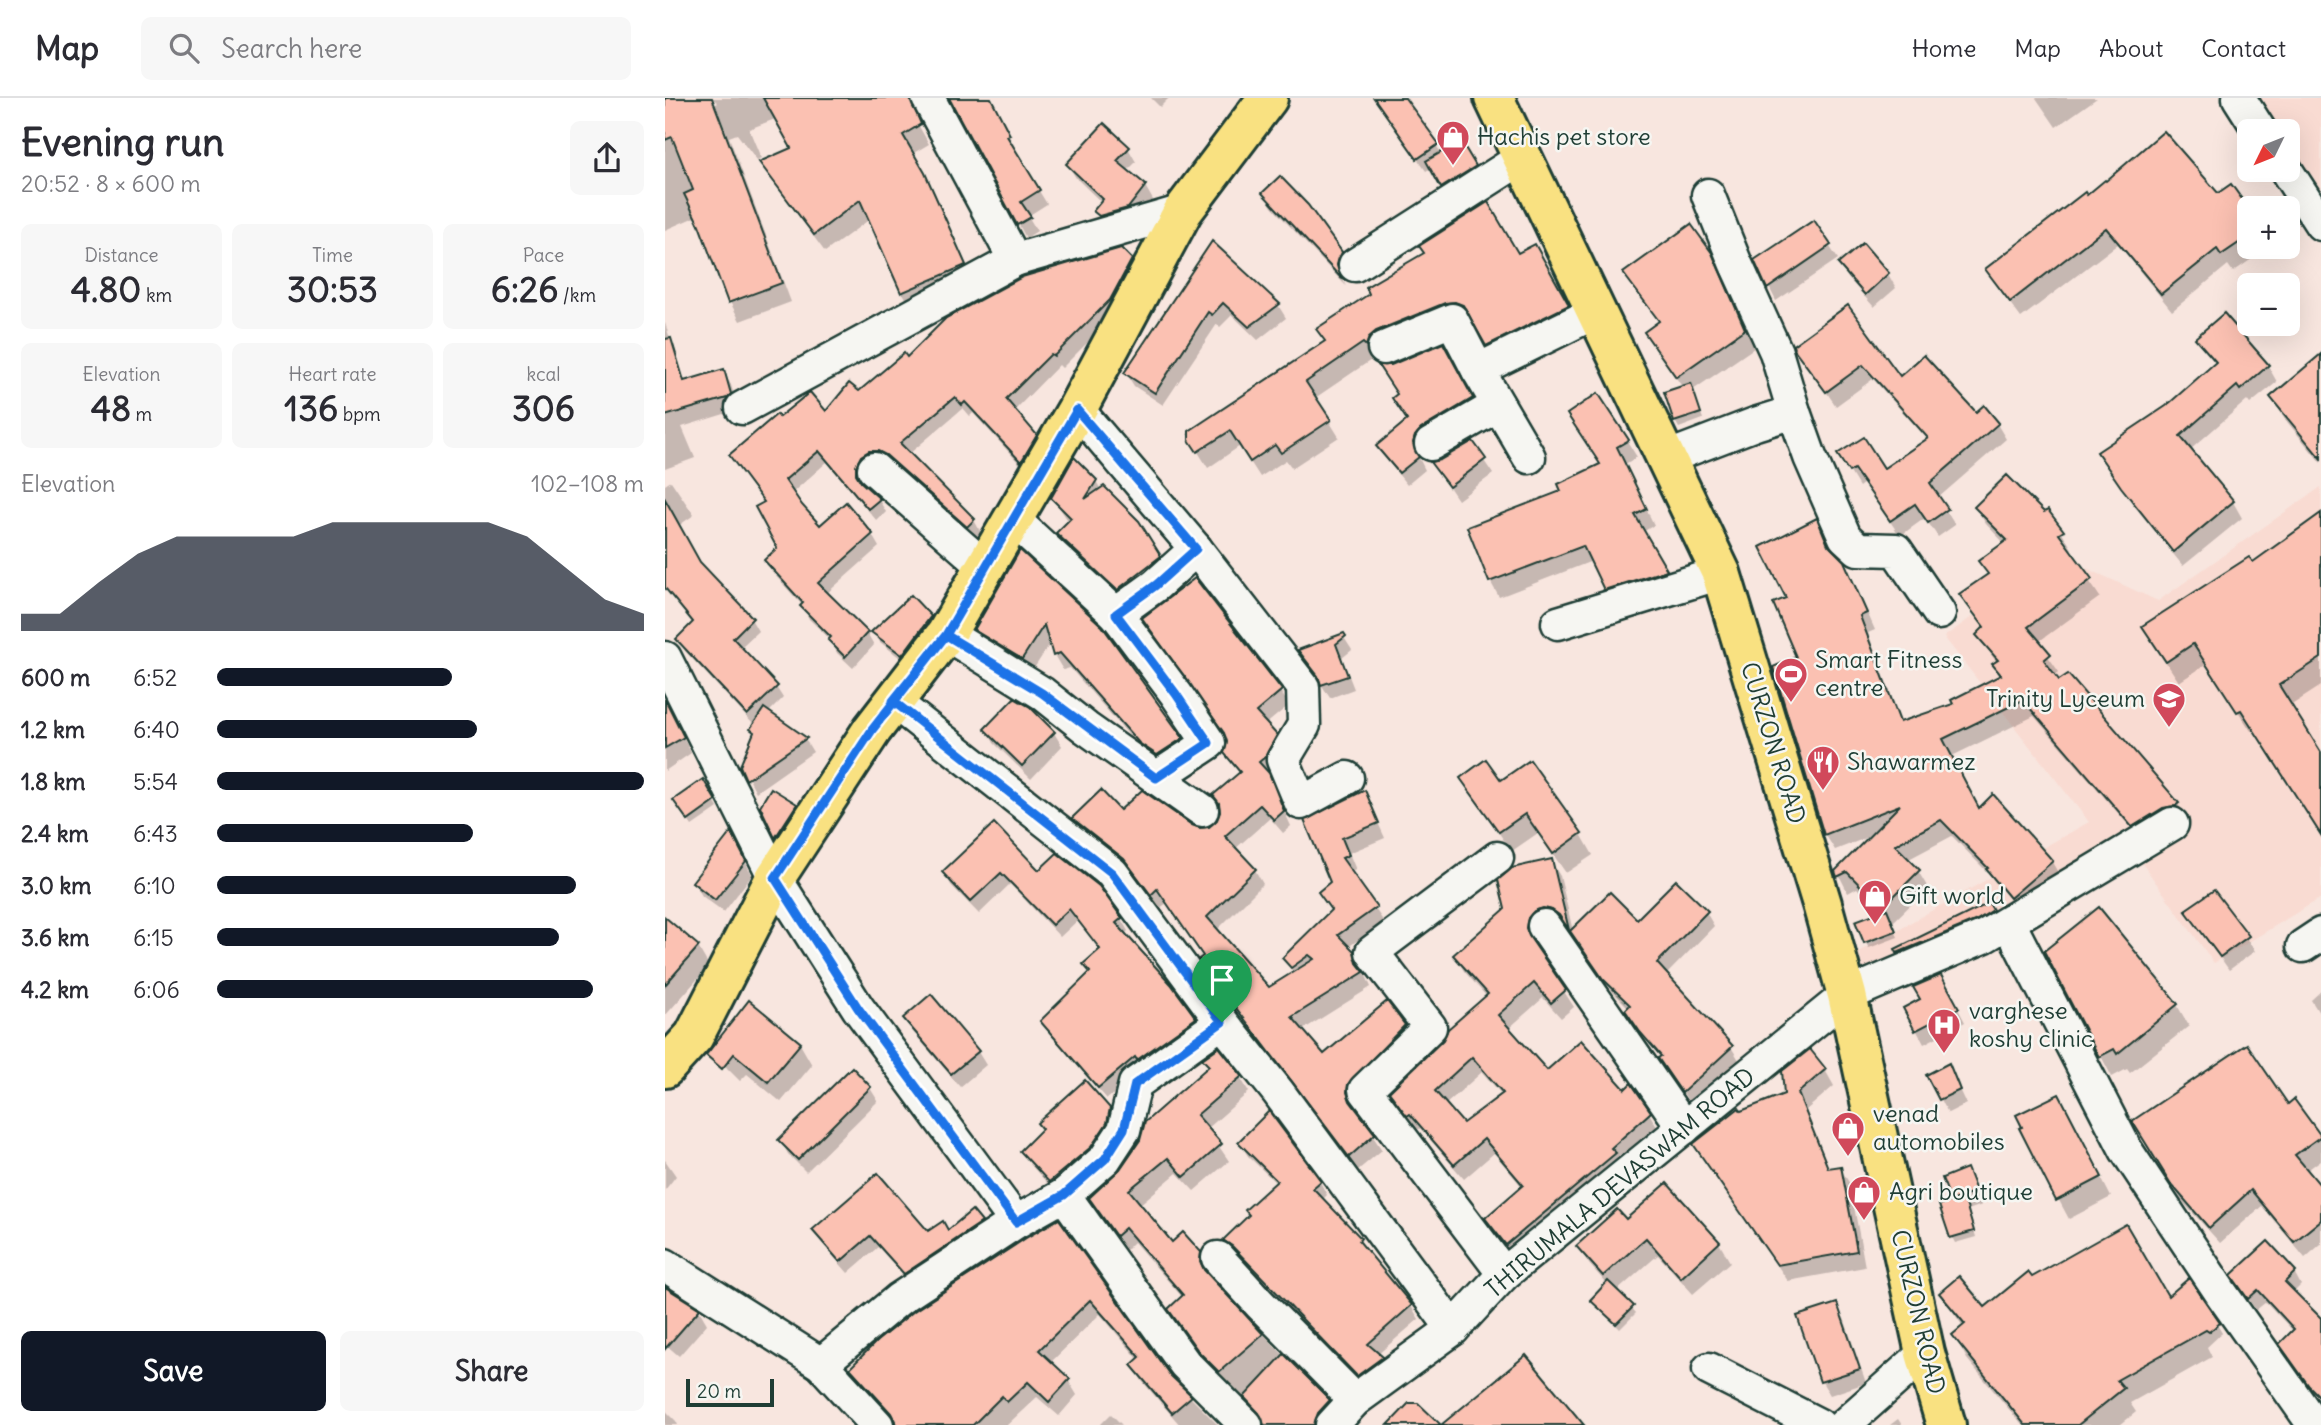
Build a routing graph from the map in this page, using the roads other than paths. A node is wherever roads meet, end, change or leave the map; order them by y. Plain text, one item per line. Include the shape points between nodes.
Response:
1 (928, 98) edge
2 (1268, 98) edge
3 (1494, 98) edge
4 (2239, 98) edge
5 (2252, 119) edge
6 (1522, 158) junction
7 (2293, 182) edge
8 (1708, 195) dead end
9 (1183, 211) junction
10 (2321, 224) edge
11 (1015, 260) junction
12 (1355, 265) dead end
13 (1596, 312) junction
14 (1384, 348) dead end
15 (1478, 370) junction
16 (1498, 405) junction
17 (741, 408) dead end
18 (1077, 410) junction
19 (1794, 412) junction
20 (1431, 444) dead end
21 (1529, 457) dead end
22 (1666, 458) junction
23 (874, 469) dead end
24 (1013, 519) junction
25 (1196, 549) junction
26 (985, 567) junction
27 (1721, 573) junction
28 (1939, 613) dead end
29 (1116, 614) junction
30 (1558, 623) dead end
31 (946, 635) junction
32 (665, 658) edge
33 (893, 701) junction
34 (1156, 778) junction
35 (1347, 778) dead end
36 (1202, 810) dead end
37 (2172, 824) dead end
38 (1497, 858) dead end
39 (775, 878) junction
40 (2009, 923) junction
41 (1544, 926) dead end
42 (1847, 995) junction
43 (1222, 1022) junction
44 (665, 1068) edge
45 (1684, 1128) junction
46 (1064, 1195) junction
47 (1016, 1222) junction
48 (1218, 1258) dead end
49 (665, 1265) edge
50 (1504, 1274) junction
51 (1453, 1329) junction
52 (1924, 1353) junction
53 (821, 1364) junction
54 (1709, 1369) dead end
55 (1355, 1401) junction
56 (877, 1425) edge
57 (1246, 1425) edge
58 (1332, 1425) edge
59 (1819, 1425) edge
60 (1845, 1425) edge
61 (1946, 1425) edge
62 (2314, 1425) edge

1 - 11 street
2 - 9 main road
3 - 6 main road, CURZON ROAD
4 - 5 street
6 - 12 street
6 - 13 main road, CURZON ROAD
7 - 10 street
8 - 19 street via 1776,352
9 - 11 street
9 - 18 main road
11 - 17 street
13 - 15 street
13 - 22 main road, CURZON ROAD
14 - 15 street via 1452,320
15 - 16 street
16 - 20 street
16 - 21 street
18 - 24 main road
18 - 25 street
19 - 22 street
19 - 28 street via 1845,537 1858,549 1896,550
22 - 27 main road, CURZON ROAD
23 - 26 street
24 - 26 main road
24 - 29 street
25 - 29 street
25 - 35 street via 1303,687 1304,725 1283,760 1301,803
26 - 31 main road
27 - 30 street
27 - 42 main road, CURZON ROAD
29 - 34 street via 1209,743
31 - 33 main road
31 - 34 street via 1042,693
32 - 39 street
33 - 39 main road
33 - 43 street via 1112,873
34 - 36 street
37 - 40 street, THIRUMALA DEVASWAM ROAD
38 - 50 street via 1372,953 1430,1027 1364,1090
39 - 44 main road via 694,1036
39 - 47 street via 858,1008
40 - 42 street, THIRUMALA DEVASWAM ROAD
40 - 62 street via 2126,1150
41 - 45 street
42 - 45 street, THIRUMALA DEVASWAM ROAD
42 - 52 main road, CURZON ROAD
43 - 46 street via 1135,1084 1124,1129 1105,1159
43 - 51 street
45 - 50 street, THIRUMALA DEVASWAM ROAD
46 - 47 street
46 - 57 street via 1185,1364
47 - 53 street via 899,1299
48 - 55 street
49 - 53 street
50 - 51 street, THIRUMALA DEVASWAM ROAD
51 - 55 street, THIRUMALA DEVASWAM ROAD
52 - 60 street
52 - 61 main road, CURZON ROAD
53 - 56 street
54 - 59 street
55 - 58 street, THIRUMALA DEVASWAM ROAD

